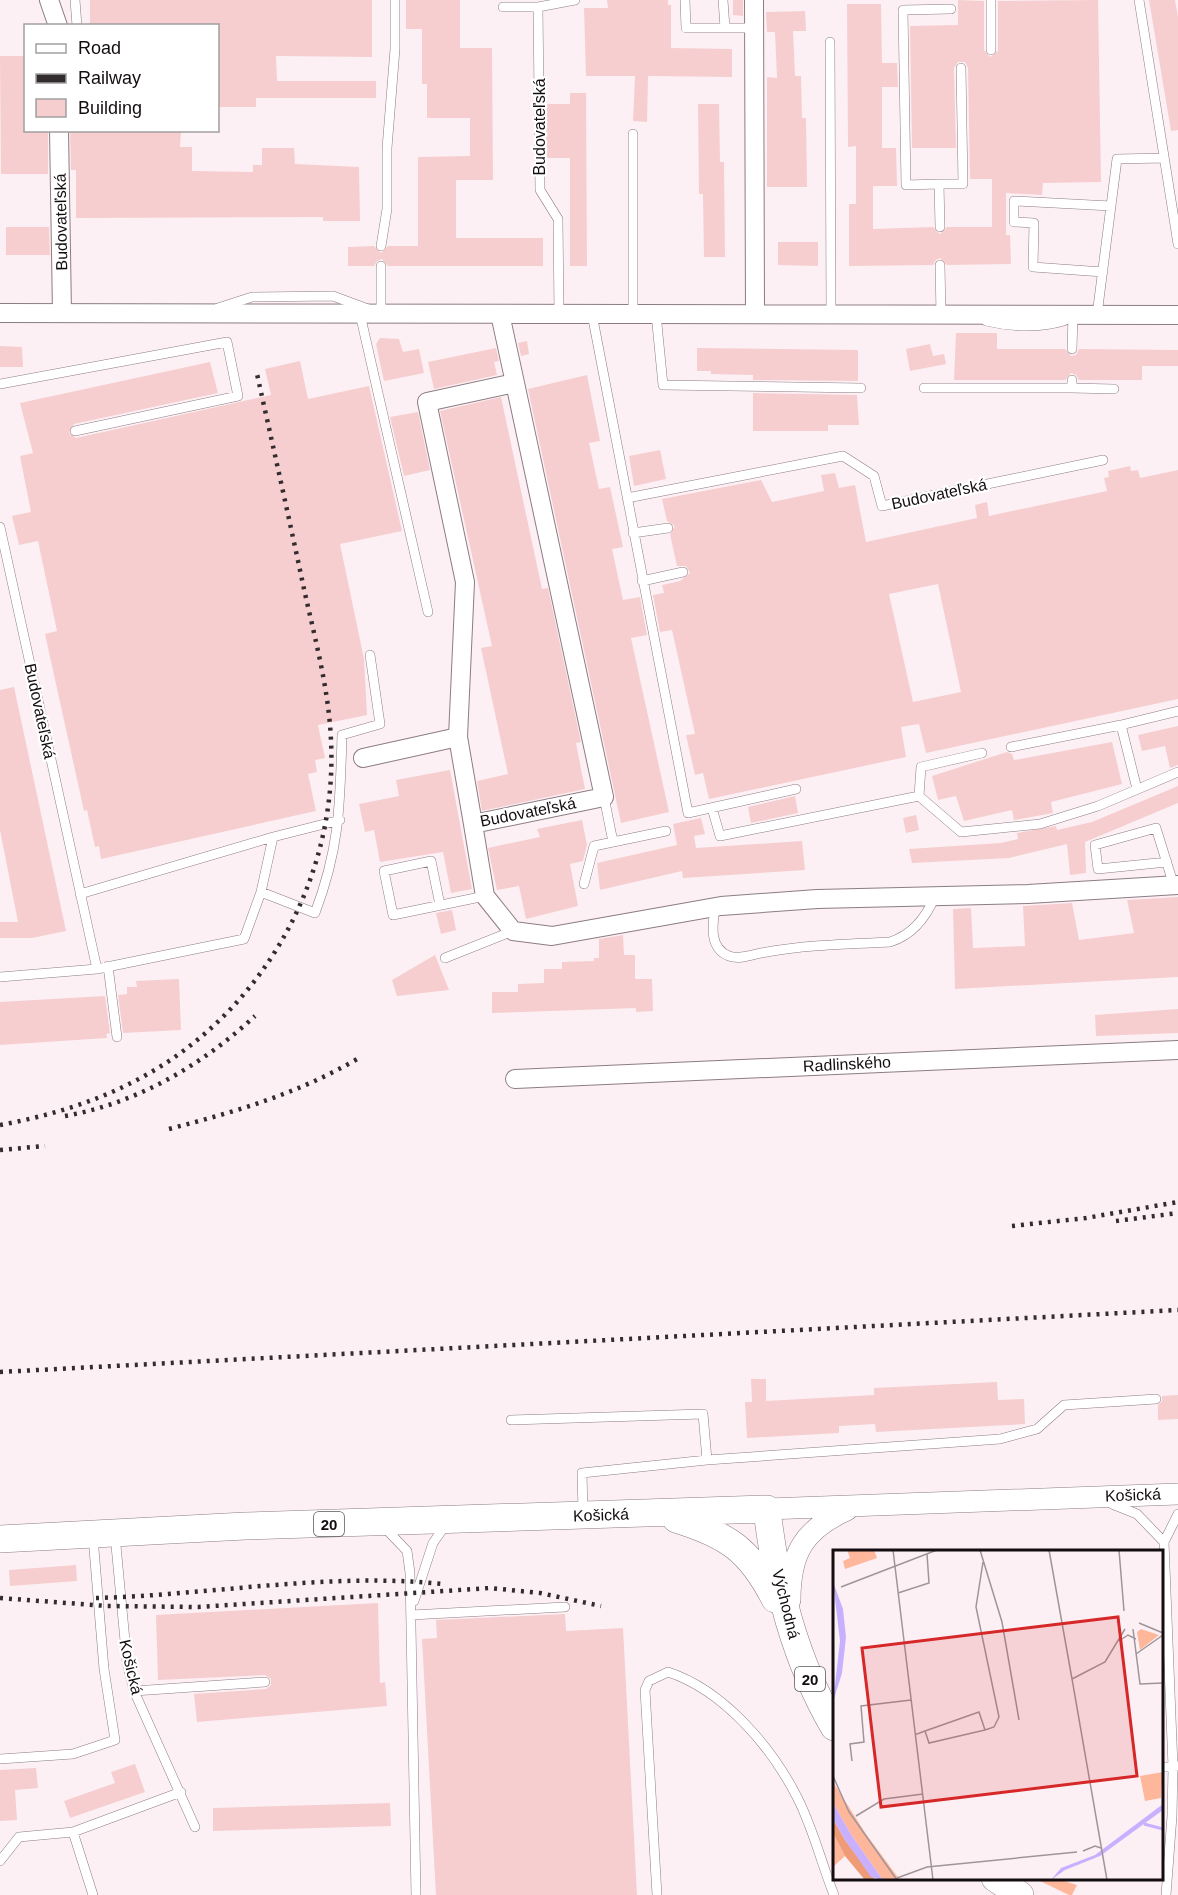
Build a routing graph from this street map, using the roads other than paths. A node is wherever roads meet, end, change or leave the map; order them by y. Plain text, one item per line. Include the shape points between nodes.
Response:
1 (49, 0) edge
2 (75, 0) edge
3 (394, 0) edge
4 (575, 0) edge
5 (685, 0) edge
6 (723, 0) edge
7 (754, 0) edge
8 (991, 0) edge
9 (1138, 1) edge
10 (915, 5) edge
11 (503, 7) dead end
12 (538, 7) junction
13 (951, 9) dead end
14 (57, 24) edge
15 (77, 24) edge
16 (725, 28) junction
17 (754, 28) junction
18 (830, 42) dead end
19 (991, 50) dead end
20 (961, 68) dead end
21 (59, 132) edge
22 (633, 134) dead end
23 (1164, 158) junction
24 (939, 184) junction
25 (1111, 206) junction
26 (939, 227) dead end
27 (1178, 243) edge
28 (381, 246) dead end
29 (940, 265) dead end
30 (381, 266) dead end
31 (1103, 272) junction
32 (0, 313) edge
33 (62, 313) junction
34 (203, 313) junction
35 (360, 314) junction
36 (382, 314) junction
37 (500, 314) junction
38 (559, 314) junction
39 (592, 314) junction
40 (633, 314) junction
41 (656, 314) junction
42 (755, 315) junction
43 (831, 315) junction
44 (949, 315) junction
45 (1178, 315) edge
46 (1083, 316) junction
47 (1072, 349) dead end
48 (515, 383) junction
49 (0, 384) edge
50 (861, 388) dead end
51 (924, 388) dead end
52 (1114, 388) dead end
53 (75, 431) dead end
54 (1103, 460) dead end
55 (627, 498) junction
56 (0, 527) edge
57 (668, 528) dead end
58 (633, 533) junction
59 (683, 572) dead end
60 (642, 580) junction
61 (428, 612) dead end
62 (369, 655) dead end
63 (1178, 711) edge
64 (1121, 725) junction
65 (458, 736) junction
66 (1011, 747) dead end
67 (982, 753) dead end
68 (363, 758) dead end
69 (1178, 772) edge
70 (796, 789) dead end
71 (1137, 789) junction
72 (919, 796) junction
73 (604, 797) junction
74 (712, 808) junction
75 (340, 820) junction
76 (472, 824) junction
77 (666, 831) dead end
78 (273, 837) junction
79 (613, 842) junction
80 (1167, 862) junction
81 (584, 884) dead end
82 (1176, 885) edge
83 (261, 892) junction
84 (80, 894) junction
85 (485, 896) junction
86 (935, 896) junction
87 (440, 905) junction
88 (715, 907) junction
89 (513, 931) junction
90 (445, 958) dead end
91 (108, 966) junction
92 (97, 969) junction
93 (0, 977) edge
94 (117, 1037) dead end
95 (1178, 1050) edge
96 (515, 1079) dead end
97 (1156, 1399) dead end
98 (511, 1420) dead end
99 (707, 1460) junction
100 (1176, 1493) edge
101 (1087, 1497) junction
102 (855, 1506) junction
103 (767, 1509) junction
104 (658, 1513) junction
105 (1178, 1514) edge
106 (583, 1515) junction
107 (450, 1519) junction
108 (377, 1522) junction
109 (104, 1534) junction
110 (0, 1539) edge
111 (1164, 1542) junction
112 (565, 1607) dead end
113 (411, 1615) junction
114 (791, 1629) junction
115 (265, 1682) dead end
116 (134, 1691) junction
117 (1174, 1705) edge
118 (833, 1724) edge
119 (0, 1759) edge
120 (1175, 1766) edge
121 (181, 1792) junction
122 (1175, 1816) edge
123 (195, 1827) dead end
124 (73, 1832) junction
125 (0, 1861) edge
126 (93, 1895) edge
127 (416, 1895) edge
128 (657, 1895) edge
129 (834, 1895) edge
130 (1166, 1895) edge

1 - 14 street
2 - 15 lane
3 - 28 lane via 387,209
4 - 12 lane
5 - 16 lane via 686,28
6 - 16 lane
7 - 17 street
8 - 19 lane
9 - 23 lane
10 - 13 lane
10 - 24 lane via 903,10 906,185
11 - 12 lane
12 - 38 lane, Budovateľská via 540,190 558,219
16 - 17 lane
17 - 42 street
18 - 43 lane
20 - 24 lane via 963,184
21 - 33 street, Budovateľská
22 - 40 lane
23 - 25 lane via 1117,159
23 - 27 lane
24 - 26 lane
25 - 31 lane
25 - 31 lane via 1014,201 1014,222 1034,223 1033,267
29 - 44 lane
30 - 36 lane
31 - 46 lane
32 - 33 street
33 - 34 street
34 - 35 street
34 - 36 lane via 252,297 333,296
35 - 36 street
35 - 61 lane
36 - 37 street
37 - 38 street
37 - 48 street
38 - 39 street
39 - 40 street
39 - 55 lane
40 - 41 street
41 - 42 street
41 - 50 lane via 663,385
42 - 43 street
43 - 44 street
44 - 46 street
45 - 46 street
46 - 47 lane
48 - 65 street, Budovateľská via 427,402 465,582
48 - 73 street
49 - 53 lane via 227,342 238,396
51 - 52 lane via 1072,384
54 - 55 lane, Budovateľská via 882,506 874,476 843,456
55 - 58 lane
56 - 84 lane, Budovateľská
57 - 58 lane
58 - 60 lane
59 - 60 lane
60 - 74 lane via 688,813
62 - 75 lane via 380,724 342,735
63 - 64 lane
64 - 66 lane
64 - 71 lane
65 - 68 street
65 - 76 street, Budovateľská
67 - 72 lane via 921,767
69 - 71 lane
70 - 74 lane
71 - 72 lane via 1040,825 961,832
72 - 74 lane via 720,836
73 - 76 street, Budovateľská
73 - 79 lane
75 - 78 lane
75 - 83 lane via 334,855 315,913
76 - 85 street
77 - 79 lane
78 - 83 lane
78 - 84 lane
79 - 81 lane via 594,846
80 - 80 lane via 1156,828 1095,845 1098,869
80 - 82 lane
82 - 86 street
83 - 91 lane via 244,939
84 - 92 lane, Budovateľská
85 - 87 lane
85 - 89 street
86 - 88 street
86 - 88 lane via 921,921 902,938 890,942 793,947 742,957 720,950 713,937
87 - 87 lane via 393,915 384,871 431,861
88 - 89 street via 552,936
89 - 90 lane
91 - 92 lane
91 - 94 lane
92 - 93 lane
95 - 96 street, Radlinského
97 - 99 lane via 1064,1405 1037,1429 1000,1439
98 - 99 lane via 703,1414
99 - 106 lane via 582,1473
100 - 101 street, Košická
101 - 102 street, Košická
101 - 111 lane, Košická via 1137,1514
102 - 103 street, Košická
102 - 114 street via 821,1521 804,1541 790,1572
103 - 104 main road, Košická / 20
103 - 114 main road, Východná / 20
104 - 106 main road, Košická / 20
104 - 114 main road via 708,1529 733,1544 760,1570
105 - 111 lane, Košická
106 - 107 main road, Košická / 20
107 - 108 main road, Košická / 20
107 - 113 lane via 433,1543
108 - 109 main road, Košická / 20
108 - 113 lane via 394,1534 407,1551
109 - 110 main road, Košická / 20
109 - 116 lane, Košická
109 - 119 lane via 104,1669 115,1740 73,1754
111 - 117 lane, Košická
112 - 113 lane
113 - 127 lane
114 - 118 main road, Východná / 20
115 - 116 lane
116 - 121 lane, Košická
117 - 120 lane, Košická
120 - 122 lane, Košická
121 - 123 lane, Košická
121 - 124 lane
122 - 130 lane, Košická
124 - 125 lane via 19,1837
124 - 126 lane
128 - 129 lane via 645,1690 649,1681 668,1672 717,1700 776,1762 797,1797

